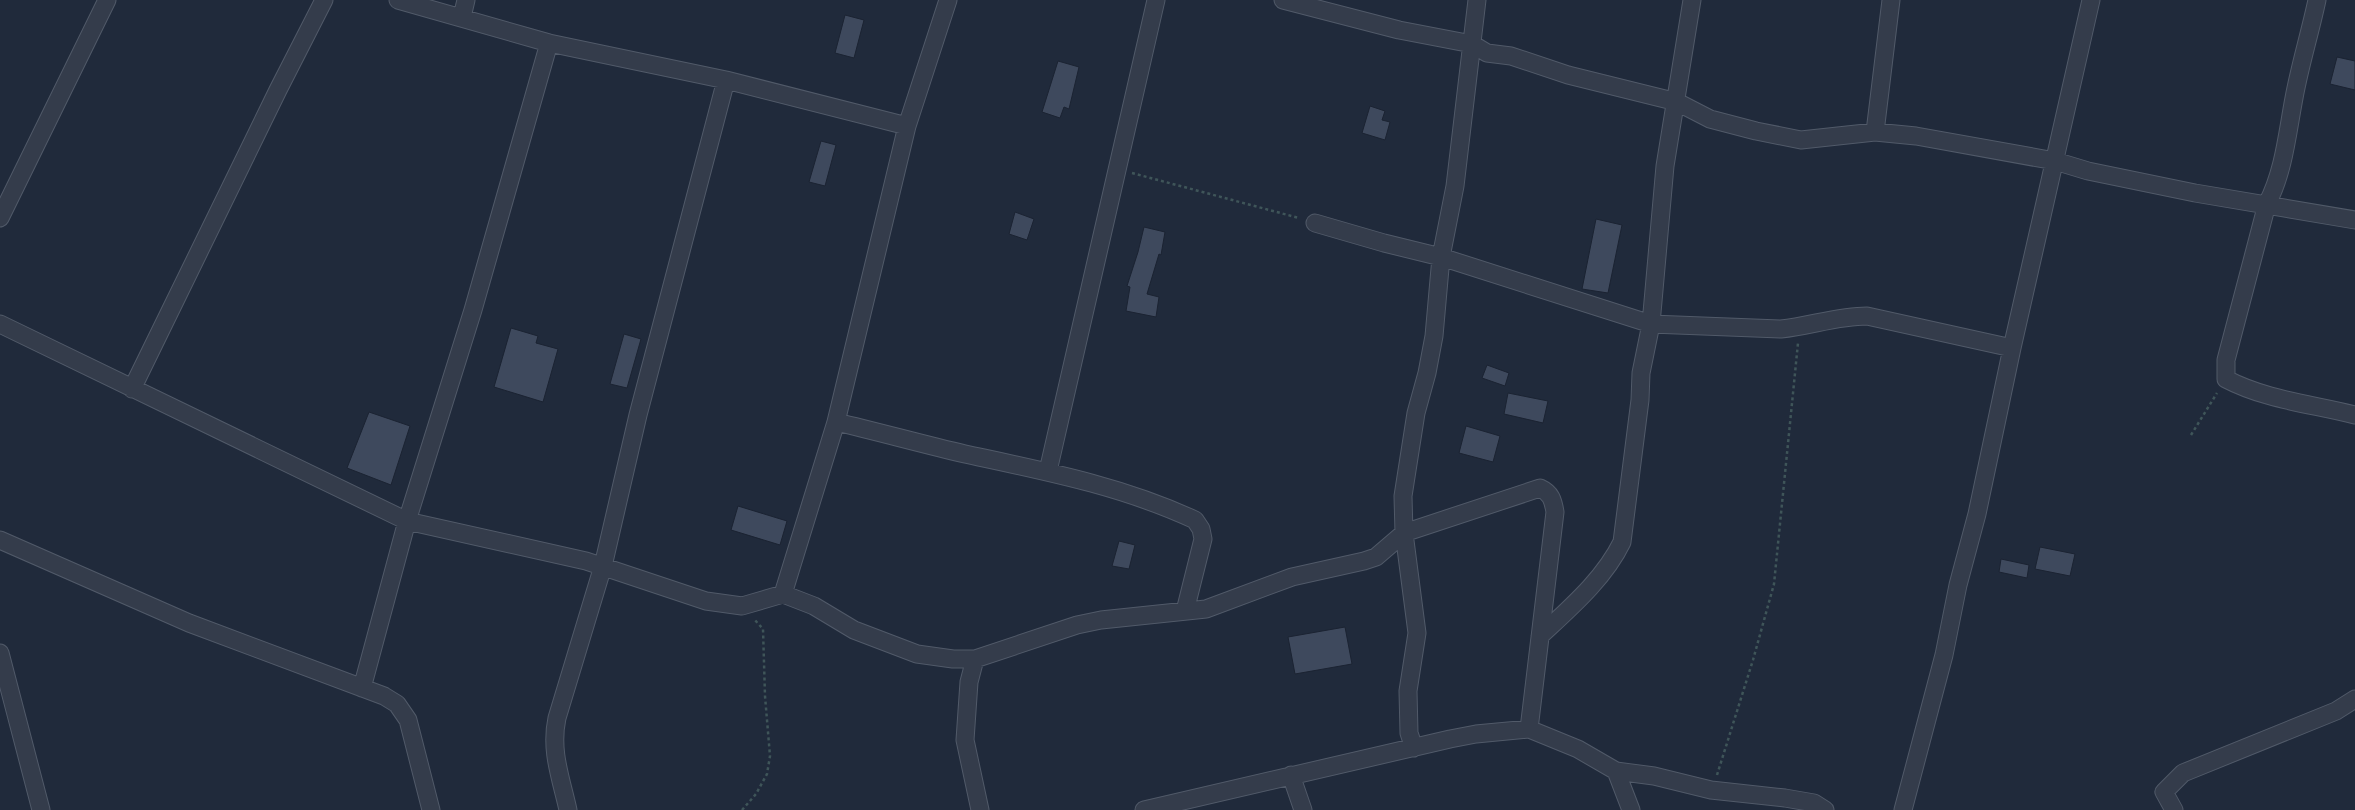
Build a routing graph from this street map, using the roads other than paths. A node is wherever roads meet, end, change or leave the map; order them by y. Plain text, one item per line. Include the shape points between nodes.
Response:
1 (107, 0) edge
2 (324, 0) edge
3 (398, 0) edge
4 (466, 0) edge
5 (948, 0) edge
6 (1156, 0) edge
7 (1284, 0) edge
8 (1477, 0) edge
9 (1692, 0) edge
10 (1891, 0) edge
11 (2091, 0) edge
12 (2317, 0) edge
13 (462, 17) junction
14 (549, 43) junction
15 (1472, 44) junction
16 (726, 80) junction
17 (1677, 102) junction
18 (906, 126) junction
19 (1875, 132) junction
20 (2055, 161) junction
21 (2267, 204) junction
22 (0, 218) edge
23 (2355, 220) edge
24 (1315, 222) road end
25 (1442, 257) junction
26 (0, 324) edge
27 (1651, 324) junction
28 (2012, 348) junction
29 (132, 389) junction
30 (2355, 415) edge
31 (836, 422) junction
32 (1048, 471) junction
33 (407, 521) junction
34 (1404, 533) junction
35 (0, 540) edge
36 (602, 566) junction
37 (783, 594) junction
38 (1185, 611) junction
39 (1540, 636) junction
40 (0, 654) edge
41 (975, 659) junction
42 (362, 688) junction
43 (2355, 699) edge
44 (1529, 729) junction
45 (1414, 748) junction
46 (1616, 771) junction
47 (1291, 775) junction
48 (41, 810) edge
49 (431, 810) edge
50 (568, 810) edge
51 (980, 810) edge
52 (1144, 810) edge
53 (1302, 810) edge
54 (1631, 810) edge
55 (1826, 810) edge
56 (1903, 810) edge
57 (2174, 810) edge

1 - 22 street
2 - 29 street
3 - 13 street
4 - 13 street
5 - 18 street
6 - 32 street
7 - 15 street via 1399,30
8 - 15 street
9 - 17 street
10 - 19 street
11 - 20 street
12 - 21 street via 2279,177
13 - 14 street
14 - 16 street
14 - 33 street via 473,310
15 - 17 street via 1487,53 1511,56 1568,75
15 - 25 street via 1455,186
16 - 18 street
16 - 36 street via 638,416
17 - 19 street via 1710,119 1801,140
17 - 27 street via 1665,166
18 - 31 street
19 - 20 street via 1939,139
20 - 21 street via 2135,182
20 - 28 street
21 - 23 street
21 - 30 street via 2226,360 2226,379 2268,394
24 - 25 street
25 - 27 street
25 - 34 street via 1434,336 1407,464 1403,496
26 - 29 street
27 - 28 street via 1781,329 1850,316 1867,316
27 - 39 street via 1641,373 1640,400 1622,542 1615,556 1580,599
28 - 56 street via 1944,655
29 - 33 street
31 - 32 street via 964,454
31 - 37 street
32 - 38 street via 1134,495 1195,520 1201,529 1203,539
33 - 36 street
33 - 42 street
34 - 38 street via 1376,557 1292,576 1206,609
34 - 39 street via 1540,488 1548,492 1553,500 1555,512
34 - 45 street via 1417,633 1408,691 1410,733
35 - 42 street via 189,623
36 - 37 street via 706,601 742,606
36 - 50 street via 553,736
37 - 41 street via 814,606 854,630 917,654
38 - 41 street via 1115,618 1077,625
39 - 44 street
40 - 48 street
41 - 51 street via 969,682 965,740
42 - 49 street via 397,704 408,720
43 - 57 street via 2336,711 2183,773 2164,792
44 - 45 street via 1476,734
44 - 46 street via 1578,749
45 - 47 street
46 - 54 street
46 - 55 street via 1654,776 1712,790 1814,803
47 - 52 street
47 - 53 street

